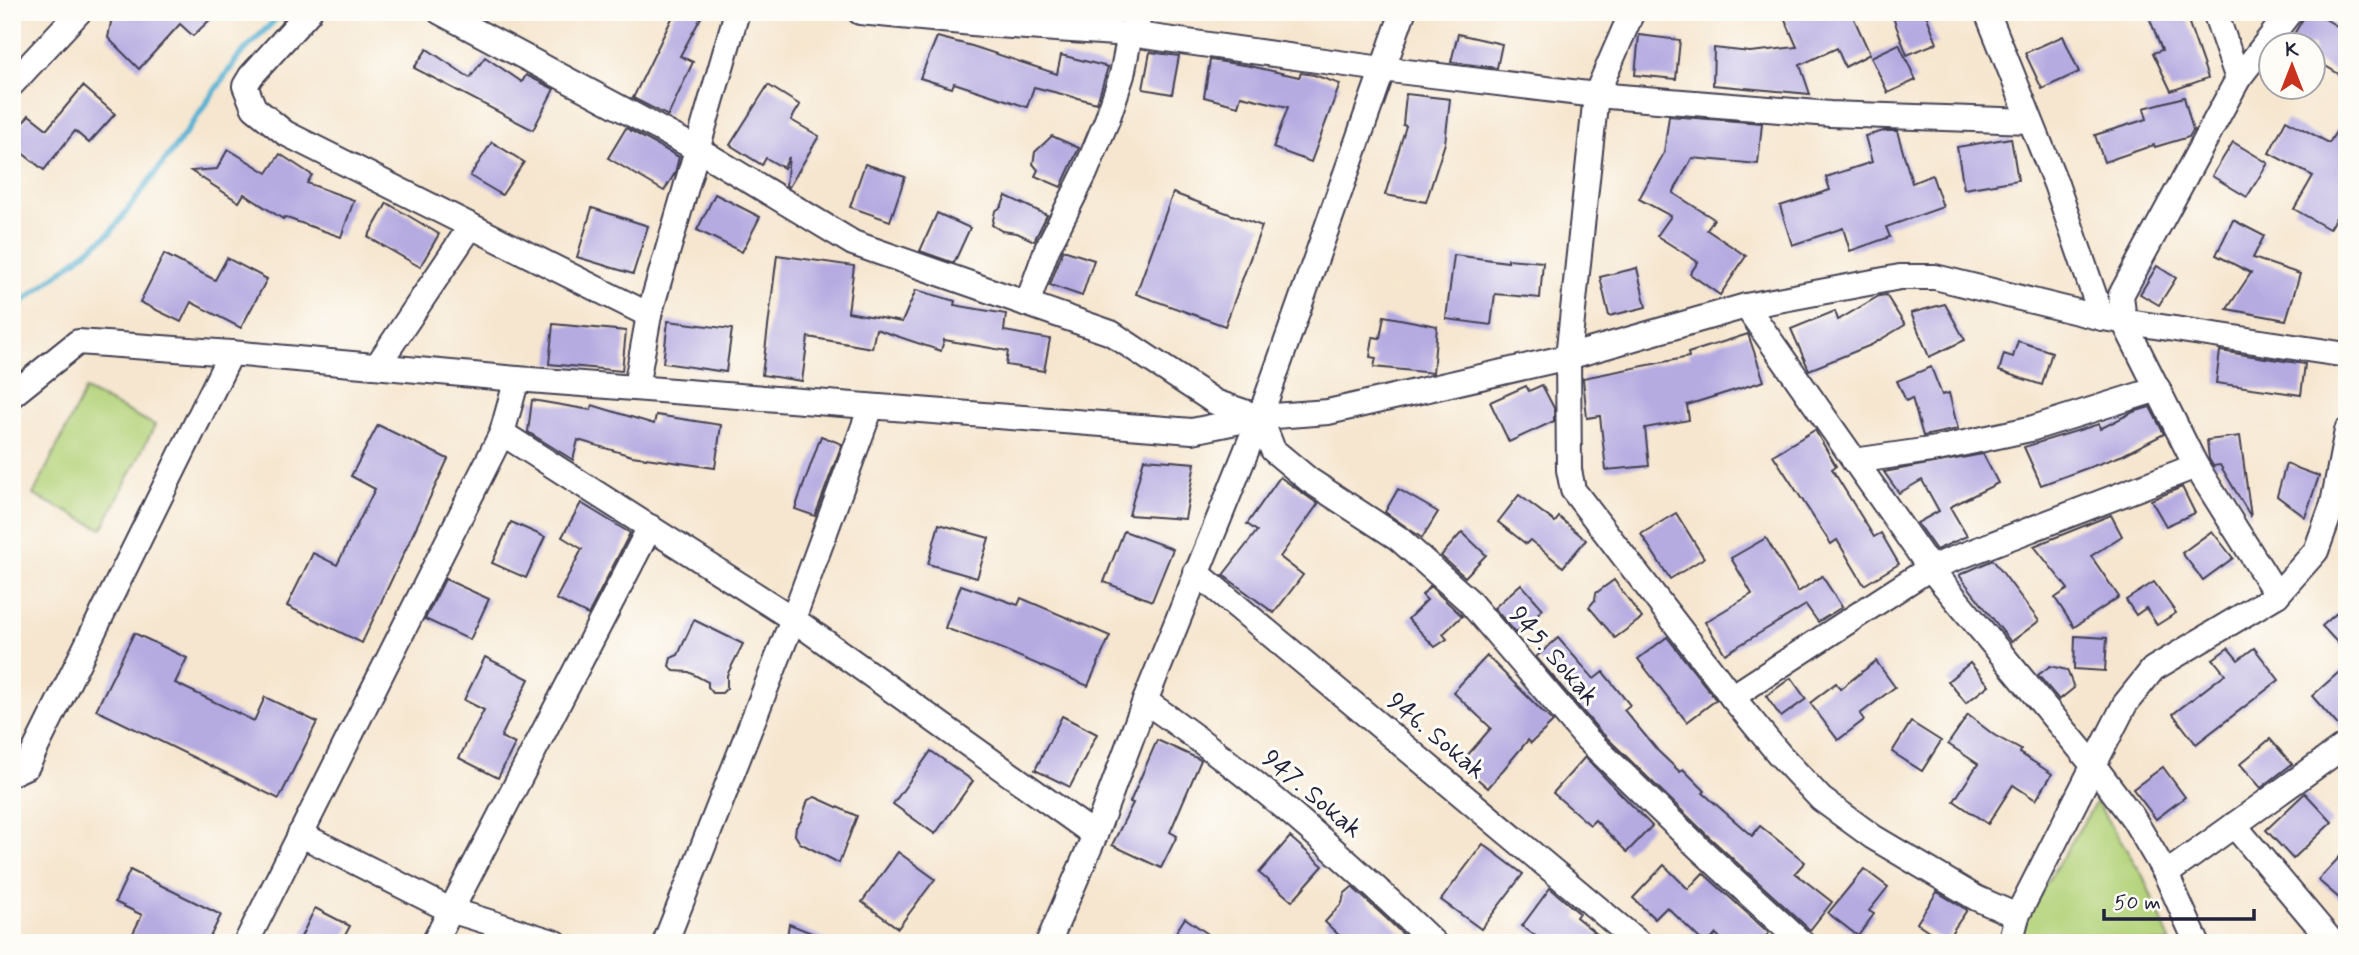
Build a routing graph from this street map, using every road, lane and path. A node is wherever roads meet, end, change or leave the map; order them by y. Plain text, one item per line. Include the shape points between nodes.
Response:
1 (79, 12) edge
2 (309, 12) edge
3 (440, 12) edge
4 (737, 12) edge
5 (860, 12) edge
6 (1142, 12) edge
7 (1403, 12) edge
8 (1632, 12) edge
9 (1987, 12) edge
10 (2215, 12) edge
11 (2290, 12) edge
12 (983, 18) edge
13 (1129, 34) junction
14 (1382, 69) junction
15 (2238, 79) junction
16 (12, 84) edge
17 (1597, 95) junction
18 (2030, 121) junction
19 (699, 150) junction
20 (471, 226) junction
21 (1027, 304) junction
22 (1746, 306) junction
23 (649, 316) junction
24 (2113, 320) junction
25 (231, 354) junction
26 (2347, 355) edge
27 (1569, 357) junction
28 (377, 366) junction
29 (517, 379) junction
30 (636, 387) junction
31 (2158, 389) junction
32 (12, 396) edge
33 (871, 407) junction
34 (1260, 417) junction
35 (2347, 430) edge
36 (502, 433) junction
37 (1854, 461) junction
38 (2196, 466) junction
39 (650, 527) junction
40 (1930, 568) junction
41 (1196, 572) junction
42 (2277, 596) junction
43 (793, 619) junction
44 (1732, 698) junction
45 (1145, 701) junction
46 (2347, 744) edge
47 (2094, 766) junction
48 (12, 773) edge
49 (2234, 825) junction
50 (300, 834) junction
51 (1095, 835) junction
52 (2166, 874) junction
53 (450, 911) junction
54 (2017, 916) junction
55 (246, 943) edge
56 (434, 943) edge
57 (556, 943) edge
58 (665, 943) edge
59 (1048, 943) edge
60 (1434, 943) edge
61 (1639, 943) edge
62 (1802, 943) edge
63 (2010, 943) edge
64 (2197, 943) edge
65 (2333, 943) edge

1 - 16 street
2 - 20 street via 251,76 246,86 254,108 285,134
3 - 19 street
4 - 19 street
5 - 12 street
6 - 13 street
7 - 14 street
8 - 17 street
9 - 18 street
10 - 15 street
11 - 15 street
12 - 13 street
13 - 14 street
13 - 21 street via 1107,120 1047,249
14 - 17 street
14 - 34 street
15 - 24 street via 2121,295
17 - 18 street via 1830,114
17 - 27 street
18 - 24 street
19 - 21 street via 853,243
19 - 23 street
20 - 23 street
20 - 28 street
21 - 34 street via 1111,334 1214,402
22 - 24 street via 1900,277 1935,277
22 - 27 street
22 - 37 street
23 - 30 street
24 - 26 street
24 - 31 street
25 - 28 street
25 - 32 street via 78,342
25 - 48 street via 27,766
27 - 34 street via 1328,412
27 - 44 street via 1573,491
28 - 29 street
29 - 30 street
29 - 36 street
30 - 33 street
31 - 37 street via 2030,429
31 - 38 street
33 - 34 street via 1192,431
33 - 43 street
34 - 41 street
34 - 62 street, 945. Sokak via 1273,450 1309,481 1398,538 1468,600 1587,739
35 - 42 street via 2333,505 2316,551
36 - 39 street
36 - 50 street
37 - 40 street
38 - 40 street
38 - 42 street
39 - 43 street
39 - 53 street
40 - 44 street
40 - 47 street
41 - 45 street
41 - 61 street, 946. Sokak
42 - 47 street via 2153,669 2126,704
43 - 51 street
43 - 58 street
44 - 54 street via 1821,799 1872,838 1976,898
45 - 51 street
45 - 60 street, 947. Sokak via 1255,782 1363,874
46 - 49 street
47 - 52 street via 2133,818
47 - 54 street
49 - 52 street
49 - 65 street
50 - 53 street
50 - 55 street
51 - 59 street
52 - 64 street
53 - 56 street
53 - 57 street
54 - 63 street

